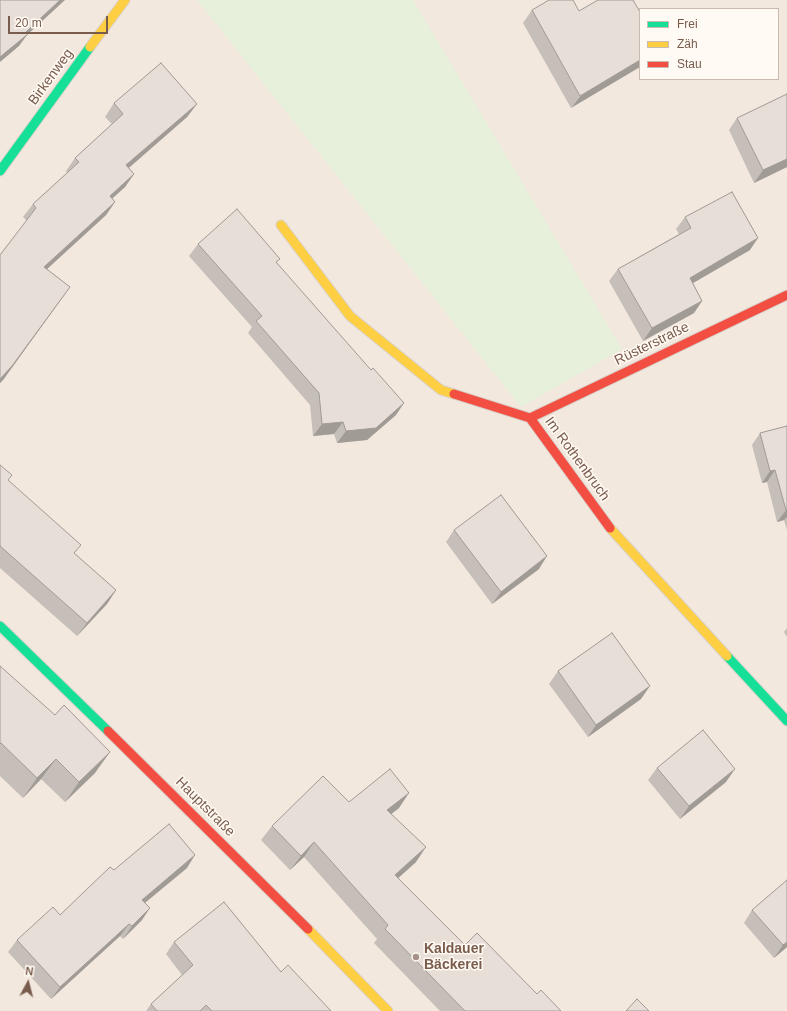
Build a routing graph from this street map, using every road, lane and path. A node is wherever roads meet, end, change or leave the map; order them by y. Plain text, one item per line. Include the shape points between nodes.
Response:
1 (125, 0) edge
2 (0, 171) edge
3 (281, 225) dead end
4 (787, 295) edge
5 (530, 418) junction
6 (0, 626) edge
7 (787, 721) edge
8 (388, 1011) edge

1 - 2 street, Birkenweg
3 - 5 street, Im Rothenbruch via 350,316 441,390
4 - 5 street, Rüsterstraße
5 - 7 street, Im Rothenbruch via 605,522
6 - 8 street, Hauptstraße via 134,756

